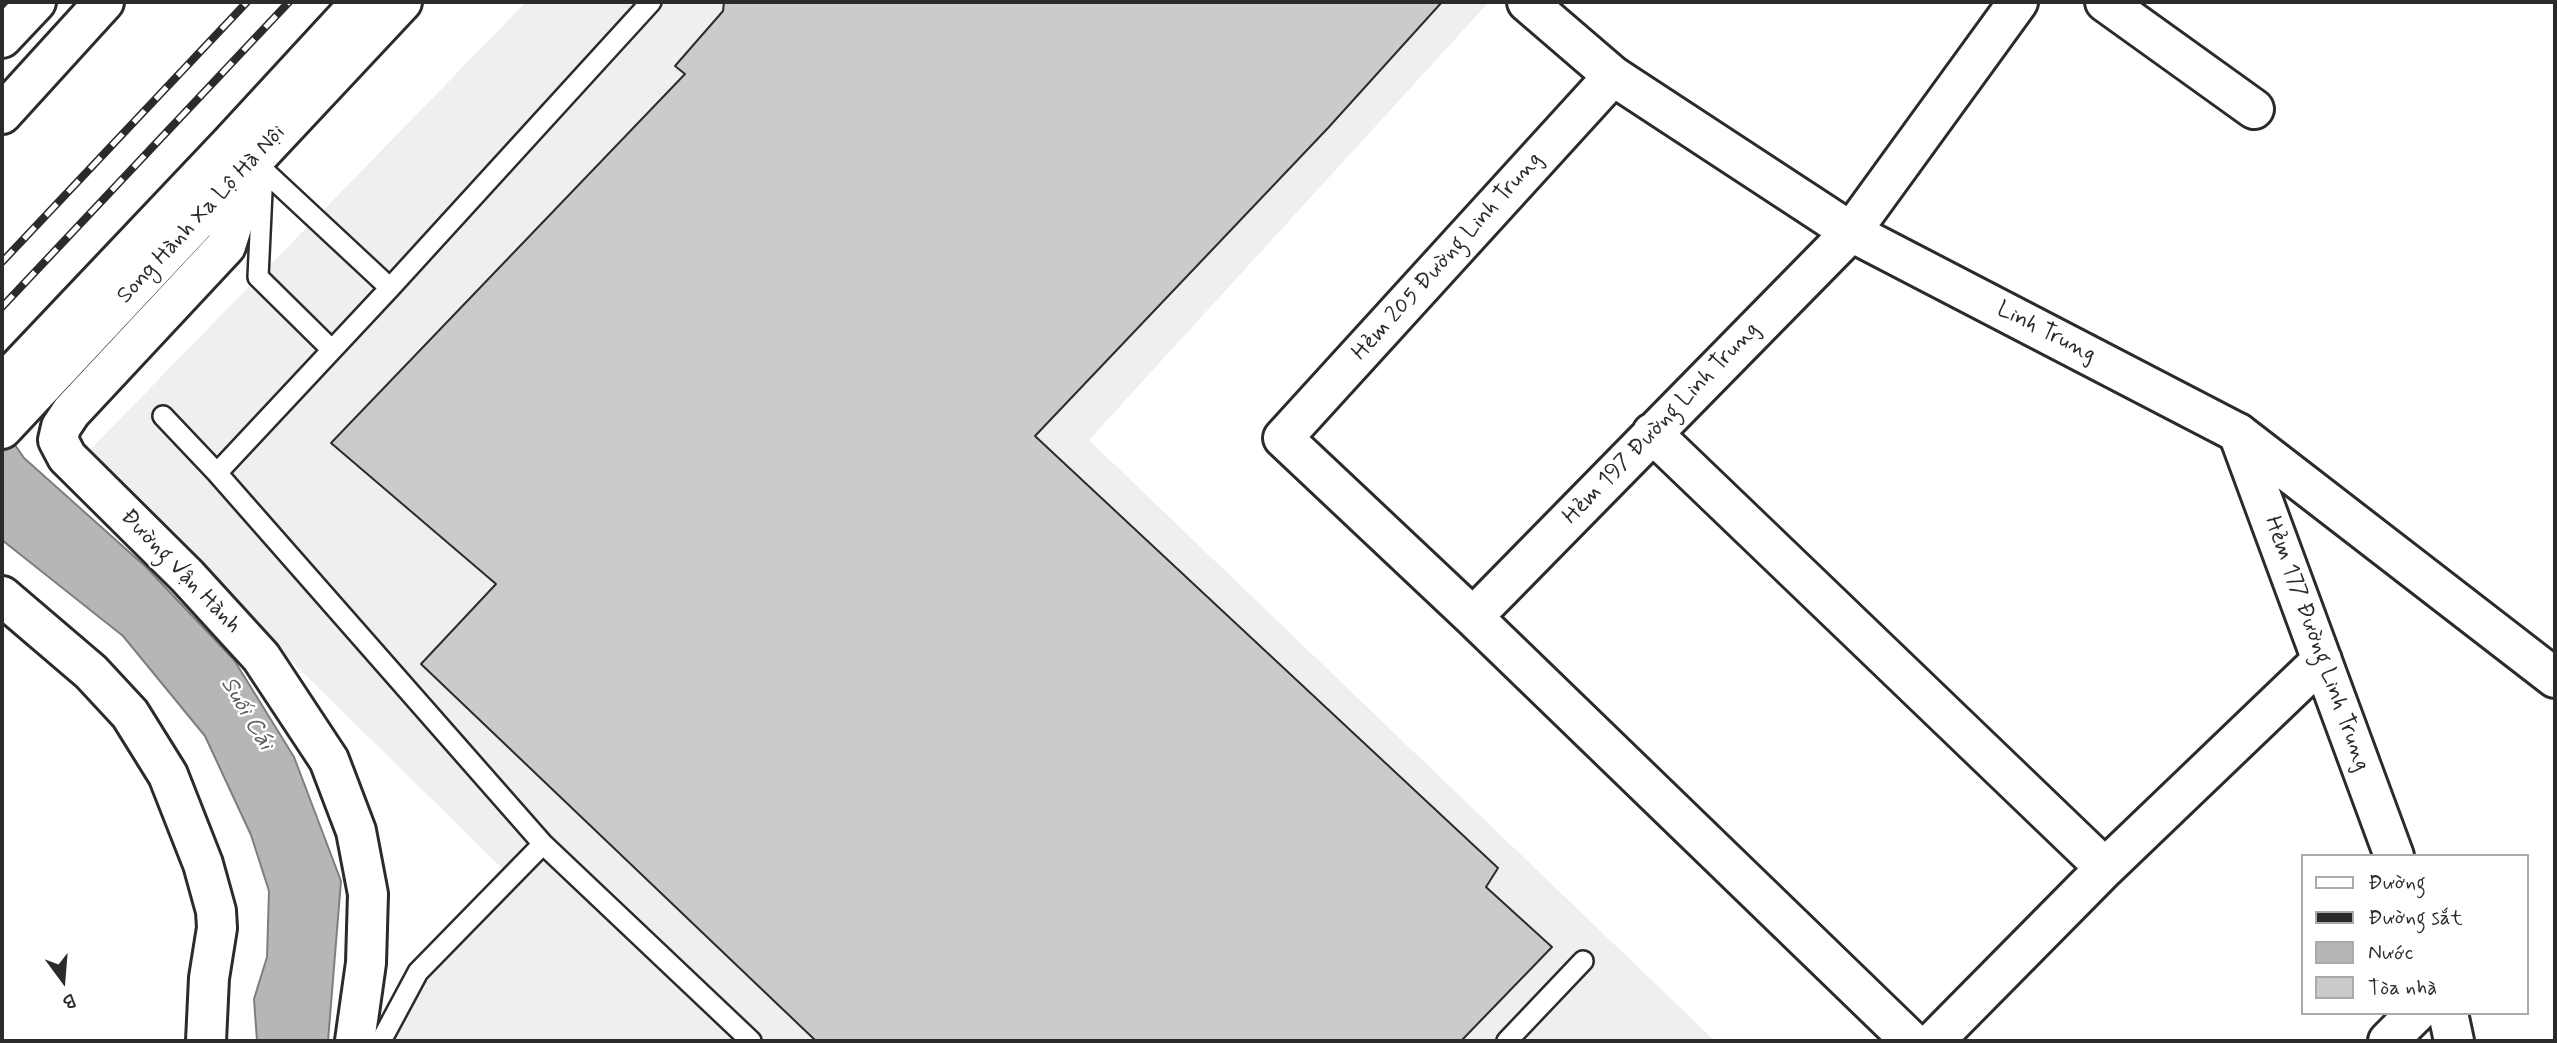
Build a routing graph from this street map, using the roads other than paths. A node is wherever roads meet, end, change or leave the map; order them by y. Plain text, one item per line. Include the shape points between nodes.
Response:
1 (36, 2) edge
2 (104, 2) edge
3 (361, 2) edge
4 (402, 2) edge
5 (650, 2) edge
6 (1527, 2) edge
7 (2017, 2) edge
8 (2105, 2) edge
9 (2, 38) edge
10 (1613, 76) junction
11 (2254, 109) dead end
12 (2, 114) edge
13 (258, 165) junction
14 (1851, 232) junction
15 (390, 288) junction
16 (69, 334) junction
17 (332, 350) junction
18 (2, 385) edge
19 (163, 416) dead end
20 (2, 429) edge
21 (1652, 433) junction
22 (2238, 433) junction
23 (217, 473) junction
24 (2, 596) edge
25 (1473, 617) junction
26 (2322, 660) junction
27 (2555, 678) edge
28 (543, 845) junction
29 (2393, 854) edge
30 (2105, 868) junction
31 (1583, 961) dead end
32 (2414, 1015) edge
33 (2448, 1015) edge
34 (206, 1041) edge
35 (355, 1041) edge
36 (381, 1041) edge
37 (751, 1041) edge
38 (1507, 1041) edge
39 (1911, 1041) edge
40 (1934, 1041) edge
41 (2388, 1041) edge
42 (2454, 1041) edge

1 - 9 main road
2 - 12 main road
3 - 16 main road, Song Hành Xa Lộ Hà Nội via 231,143
4 - 13 main road, Song Hành Xa Lộ Hà Nội
5 - 15 lane
6 - 10 main road, Linh Trung
7 - 14 main road, Hẻm 197 Đường Linh Trung
8 - 11 main road
10 - 14 main road, Linh Trung
10 - 25 main road, Hẻm 205 Đường Linh Trung via 1283,438
13 - 15 lane
13 - 16 main road, Song Hành Xa Lộ Hà Nội
13 - 17 lane via 258,277
13 - 35 main road, Đường Vận Hành via 226,246 71,412 58,440 67,457 261,657 329,760 356,831 368,894 366,963
14 - 21 main road, Hẻm 197 Đường Linh Trung
14 - 22 main road, Linh Trung
15 - 17 lane
16 - 18 main road, Song Hành Xa Lộ Hà Nội
16 - 20 main road, Song Hành Xa Lộ Hà Nội
17 - 23 lane
19 - 23 lane
21 - 25 main road, Hẻm 197 Đường Linh Trung
21 - 30 main road
22 - 26 main road, Hẻm 177 Đường Linh Trung
22 - 27 main road, Linh Trung
23 - 28 lane
24 - 34 main road via 91,672 130,714 168,775 216,911
25 - 39 main road
26 - 29 main road, Hẻm 177 Đường Linh Trung
26 - 30 main road
28 - 36 lane via 418,972
28 - 37 lane
30 - 40 main road
31 - 38 lane
32 - 41 main road
33 - 42 main road

